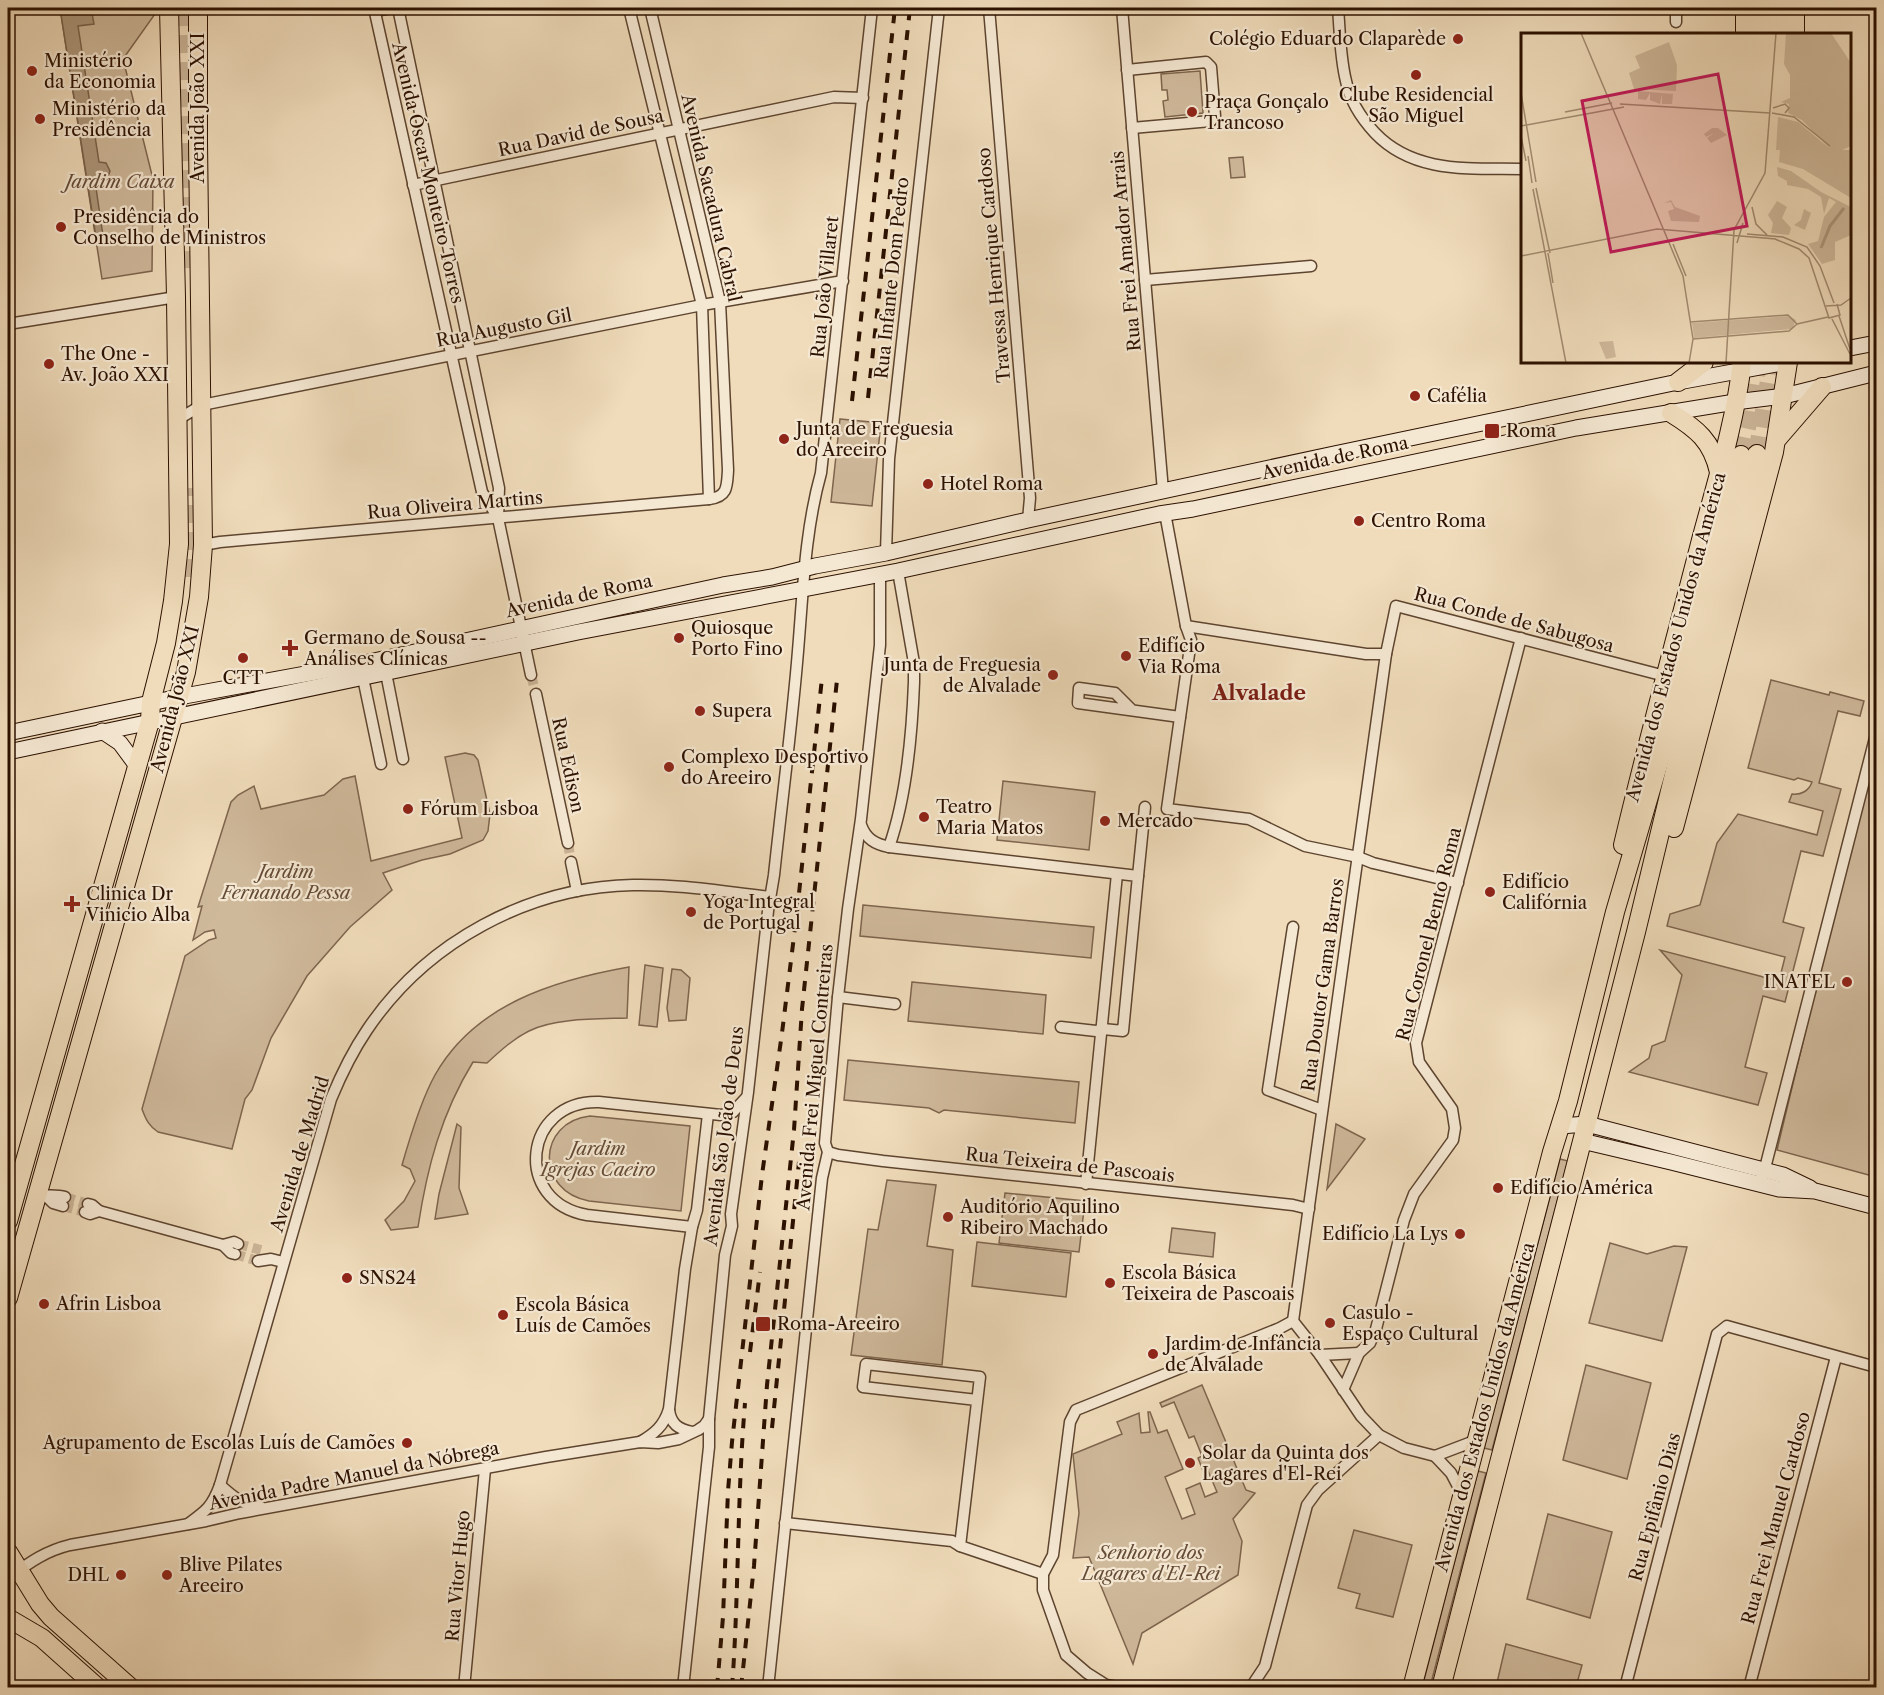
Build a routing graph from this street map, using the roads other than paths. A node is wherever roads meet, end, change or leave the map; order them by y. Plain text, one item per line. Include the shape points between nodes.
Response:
1 (169, 8) edge
2 (198, 8) edge
3 (391, 8) edge
4 (398, 8) edge
5 (629, 8) edge
6 (650, 8) edge
7 (873, 8) edge
8 (939, 8) edge
9 (989, 8) edge
10 (1122, 8) edge
11 (1338, 8) edge
12 (1676, 8) edge
13 (1745, 8) edge
14 (1763, 8) edge
15 (1778, 8) edge
16 (1795, 8) edge
17 (374, 9) edge
18 (1676, 22) dead end
19 (1745, 33) edge
20 (1763, 33) edge
21 (1778, 33) edge
22 (1795, 33) edge
23 (1127, 70) junction
24 (863, 98) junction
25 (173, 128) junction
26 (1132, 128) junction
27 (679, 130) junction
28 (661, 133) junction
29 (198, 142) junction
30 (1521, 169) edge
31 (434, 180) junction
32 (413, 184) junction
33 (1311, 267) dead end
34 (1145, 280) junction
35 (843, 281) junction
36 (176, 297) junction
37 (720, 302) junction
38 (702, 305) junction
39 (8, 324) edge
40 (1876, 343) edge
41 (1851, 348) edge
42 (471, 351) junction
43 (453, 355) junction
44 (1703, 363) edge
45 (1776, 363) edge
46 (1788, 363) edge
47 (1741, 366) edge
48 (1876, 373) edge
49 (1678, 382) junction
50 (1822, 387) junction
51 (1784, 396) junction
52 (1735, 402) junction
53 (202, 405) junction
54 (1671, 412) junction
55 (177, 420) junction
56 (1777, 439) junction
57 (1719, 472) junction
58 (1161, 490) junction
59 (709, 499) junction
60 (1162, 514) junction
61 (498, 518) junction
62 (1028, 520) junction
63 (179, 544) junction
64 (203, 545) junction
65 (886, 553) junction
66 (806, 568) junction
67 (898, 571) junction
68 (880, 574) junction
69 (802, 589) junction
70 (1186, 626) junction
71 (523, 636) junction
72 (1521, 638) junction
73 (1386, 654) junction
74 (362, 671) junction
75 (386, 673) junction
76 (531, 675) tunnel mouth
77 (1665, 676) junction
78 (536, 694) tunnel mouth
79 (179, 697) junction
80 (151, 702) junction
81 (1132, 710) dead end
82 (173, 716) junction
83 (1180, 717) junction
84 (150, 722) junction
85 (102, 731) junction
86 (8, 733) edge
87 (1876, 734) edge
88 (8, 752) edge
89 (403, 759) dead end
90 (381, 764) dead end
91 (137, 766) junction
92 (1145, 807) dead end
93 (861, 819) junction
94 (568, 843) tunnel mouth
95 (876, 844) junction
96 (889, 847) junction
97 (1358, 857) junction
98 (571, 862) tunnel mouth
99 (855, 864) junction
100 (1117, 874) junction
101 (1137, 876) junction
102 (1458, 883) junction
103 (1648, 887) junction
104 (577, 891) junction
105 (770, 897) junction
106 (1615, 912) junction
107 (1293, 927) dead end
108 (838, 997) junction
109 (895, 1004) dead end
110 (1061, 1027) dead end
111 (1103, 1029) junction
112 (747, 1095) junction
113 (1322, 1110) junction
114 (708, 1114) junction
115 (721, 1115) junction
116 (1560, 1126) junction
117 (1585, 1133) junction
118 (740, 1141) junction
119 (828, 1152) junction
120 (1763, 1177) junction
121 (1086, 1184) junction
122 (12, 1187) edge
123 (42, 1195) junction
124 (64, 1201) tunnel mouth
125 (1876, 1207) edge
126 (87, 1208) tunnel mouth
127 (1309, 1209) junction
128 (8, 1221) edge
129 (692, 1227) junction
130 (237, 1249) tunnel mouth
131 (259, 1255) tunnel mouth
132 (284, 1262) junction
133 (8, 1298) edge
134 (1293, 1321) junction
135 (1359, 1353) junction
136 (1320, 1355) junction
137 (1836, 1357) junction
138 (1876, 1367) edge
139 (1343, 1390) junction
140 (977, 1400) junction
141 (669, 1410) junction
142 (709, 1419) junction
143 (692, 1432) junction
144 (1379, 1435) junction
145 (1477, 1440) junction
146 (640, 1442) junction
147 (1435, 1456) junction
148 (485, 1469) junction
149 (220, 1485) junction
150 (1462, 1494) junction
151 (270, 1508) junction
152 (785, 1523) junction
153 (188, 1524) junction
154 (960, 1546) junction
155 (8, 1552) edge
156 (13, 1574) edge
157 (1043, 1574) junction
158 (8, 1618) edge
159 (1876, 1682) edge
160 (768, 1684) edge
161 (98, 1688) edge
162 (131, 1688) edge
163 (464, 1688) edge
164 (683, 1688) edge
165 (1122, 1688) edge
166 (1249, 1688) edge
167 (1412, 1688) edge
168 (1441, 1688) edge
169 (1624, 1688) edge
170 (1749, 1688) edge
171 (1875, 1688) edge

1 - 25 main road, Avenida João XXI
2 - 29 main road, Avenida João XXI
3 - 17 street
4 - 31 street, Avenida Óscar Monteiro Torres
5 - 28 street, Avenida Sacadura Cabral
6 - 27 street, Avenida Sacadura Cabral
7 - 24 street, Rua João Villaret
8 - 65 street, Rua Infante Dom Pedro via 889,459
9 - 62 street, Travessa Henrique Cardoso via 1030,498
10 - 23 street, Rua Frei Amador Arrais
11 - 30 street via 1348,88 1362,118 1379,137 1400,153 1431,164
12 - 18 street
13 - 19 main road
14 - 20 main road
15 - 21 main road
16 - 22 main road
17 - 32 street, Avenida Óscar Monteiro Torres
23 - 26 street, Rua Frei Amador Arrais
23 - 26 street via 1206,62 1212,75 1215,116 1211,121
24 - 27 street, Rua David de Sousa via 834,98
24 - 35 street, Rua João Villaret
25 - 29 main road via 185,140
25 - 36 main road, Avenida João XXI
26 - 34 street, Rua Frei Amador Arrais
27 - 28 street, Rua David de Sousa
27 - 37 street, Avenida Sacadura Cabral
28 - 31 street, Rua David de Sousa
28 - 38 street, Avenida Sacadura Cabral
29 - 53 main road, Avenida João XXI
31 - 32 street, Rua David de Sousa
31 - 42 street, Avenida Óscar Monteiro Torres
32 - 43 street, Avenida Óscar Monteiro Torres
33 - 34 street
34 - 58 street, Rua Frei Amador Arrais
35 - 37 street, Rua Augusto Gil
35 - 66 street, Rua João Villaret
36 - 39 street
36 - 55 main road, Avenida João XXI
37 - 38 street, Rua Augusto Gil
37 - 59 street, Avenida Sacadura Cabral via 728,477 725,492 719,498
38 - 42 street, Rua Augusto Gil
38 - 59 street, Avenida Sacadura Cabral
40 - 41 main road
42 - 43 street, Rua Augusto Gil
42 - 61 street, Avenida Óscar Monteiro Torres via 499,488
43 - 53 street, Rua Augusto Gil
43 - 61 street, Avenida Óscar Monteiro Torres via 483,492
44 - 49 main road
45 - 47 main road, Avenida de Roma
46 - 51 main road, Avenida dos Estados Unidos da América
47 - 49 main road, Avenida de Roma
47 - 52 main road, Avenida dos Estados Unidos da América
48 - 50 main road, Avenida de Roma
49 - 58 main road, Avenida de Roma
50 - 51 main road, Avenida de Roma
50 - 56 main road
51 - 52 main road, Avenida de Roma
51 - 56 main road, Avenida dos Estados Unidos da América
52 - 54 main road, Avenida de Roma
52 - 57 main road, Avenida dos Estados Unidos da América
53 - 55 street, Rua Augusto Gil
53 - 64 main road, Avenida João XXI
54 - 57 main road via 1704,436
54 - 60 main road, Avenida de Roma
55 - 63 main road, Avenida João XXI
56 - 103 main road, Avenida dos Estados Unidos da América via 1665,861
57 - 77 main road, Avenida dos Estados Unidos da América
58 - 60 main road
58 - 62 main road, Avenida de Roma
59 - 61 street, Rua Oliveira Martins
60 - 67 main road, Avenida de Roma
60 - 70 street
61 - 64 street, Rua Oliveira Martins
61 - 71 street, Avenida Óscar Monteiro Torres
62 - 65 main road, Avenida de Roma
63 - 64 main road
63 - 80 main road, Avenida João XXI via 166,643
64 - 79 main road, Avenida João XXI via 192,644
65 - 66 main road, Avenida de Roma
65 - 67 main road
65 - 68 main road
66 - 69 street
66 - 71 main road, Avenida de Roma via 712,587
67 - 68 main road, Avenida de Roma
67 - 96 street via 914,682 903,798
68 - 69 main road, Avenida de Roma
68 - 93 street, Avenida Frei Miguel Contreiras via 880,645
69 - 71 main road, Avenida de Roma
69 - 105 street, Avenida São João de Deus
70 - 73 street
70 - 83 street via 1191,640
71 - 74 main road, Avenida de Roma
71 - 75 main road, Avenida de Roma
71 - 76 street
72 - 73 street, Rua Conde de Sabugosa via 1396,606
72 - 77 street, Rua Conde de Sabugosa
72 - 102 street, Rua Coronel Bento Roma
73 - 97 street, Rua Doutor Gama Barros
74 - 75 main road, Avenida de Roma
74 - 79 main road, Avenida de Roma
74 - 82 main road, Avenida de Roma
74 - 90 street
75 - 89 street
77 - 106 main road, Avenida dos Estados Unidos da América via 1614,886
78 - 94 street, Rua Edison
79 - 80 main road, Avenida de Roma
79 - 82 main road, Avenida João XXI
80 - 84 main road, Avenida João XXI
80 - 86 main road, Avenida de Roma
81 - 83 street
82 - 84 main road, Avenida de Roma
82 - 123 main road, Avenida João XXI
83 - 97 street via 1167,809 1249,819 1305,846
84 - 85 main road, Avenida de Roma
84 - 91 main road, Avenida João XXI
85 - 88 main road, Avenida de Roma
85 - 91 main road via 120,743
87 - 120 street
91 - 122 main road, Avenida João XXI
92 - 101 street
93 - 95 street via 866,835
93 - 99 street, Avenida Frei Miguel Contreiras
95 - 96 street
95 - 99 street via 864,849
96 - 100 street
97 - 102 street
97 - 113 street, Rua Doutor Gama Barros
98 - 104 street
99 - 108 street, Avenida Frei Miguel Contreiras
100 - 101 street
100 - 111 street
101 - 111 street via 1123,1031
102 - 135 street, Rua Coronel Bento Roma via 1416,1043 1419,1062 1452,1109 1453,1140 1414,1194 1376,1329 1370,1343
103 - 106 main road, Avenida dos Estados Unidos da América via 1749,454
103 - 117 main road, Avenida dos Estados Unidos da América
104 - 105 street, Avenida de Madrid via 659,885
104 - 132 street, Avenida de Madrid via 522,907 460,938 419,970 383,1008 353,1052 331,1099
105 - 112 street, Avenida São João de Deus
106 - 116 main road, Avenida dos Estados Unidos da América
107 - 113 street via 1268,1090
108 - 109 street
108 - 119 street, Avenida Frei Miguel Contreiras via 825,1143
110 - 111 street
111 - 121 street
112 - 115 street via 733,1112
112 - 118 street, Avenida São João de Deus
113 - 127 street, Rua Doutor Gama Barros
114 - 115 street
114 - 129 street, Avenida São João de Deus
114 - 129 street via 581,1103 550,1120 540,1135 536,1152 543,1187 553,1200 569,1210
115 - 118 street via 734,1124
116 - 117 main road
116 - 145 main road, Avenida dos Estados Unidos da América
117 - 120 main road via 1671,1161
117 - 168 main road, Avenida dos Estados Unidos da América
118 - 142 street, Avenida São João de Deus
119 - 121 street, Rua Teixeira de Pascoais
119 - 152 street, Avenida Frei Miguel Contreiras
120 - 125 main road via 1783,1175 1815,1191
121 - 127 street, Rua Teixeira de Pascoais
122 - 123 main road
122 - 128 main road, Avenida João XXI
123 - 124 street via 55,1194
123 - 133 main road, Avenida João XXI
126 - 130 street via 92,1205 99,1211 223,1245 234,1242
127 - 134 street, Rua Doutor Gama Barros
129 - 141 street, Avenida São João de Deus
131 - 132 street
132 - 149 street, Avenida de Madrid
134 - 136 street
134 - 157 street via 1076,1410 1070,1422 1053,1555
135 - 136 street
135 - 139 street, Rua Coronel Bento Roma
136 - 139 street
137 - 138 street
137 - 169 street, Rua Epifânio Dias via 1727,1326 1717,1334
137 - 170 street, Rua Frei Manuel Cardoso
139 - 144 street
140 - 140 street via 980,1377 866,1364 863,1387
140 - 154 street
141 - 143 street via 674,1425
141 - 146 street, Avenida São João de Deus via 659,1428
142 - 143 street, Avenida Padre Manuel da Nóbrega
142 - 164 street, Avenida São João de Deus
143 - 146 street, Avenida Padre Manuel da Nóbrega via 679,1439
144 - 147 street via 1404,1448
144 - 166 street via 1318,1490 1307,1505 1265,1666
145 - 147 street
145 - 150 main road, Avenida dos Estados Unidos da América
146 - 148 street, Avenida Padre Manuel da Nóbrega
147 - 150 street via 1451,1473
148 - 151 street, Avenida Padre Manuel da Nóbrega
148 - 163 street, Rua Vitor Hugo
149 - 151 street via 238,1501
149 - 153 street, Avenida de Madrid via 208,1510
150 - 167 main road, Avenida dos Estados Unidos da América
151 - 153 street, Avenida Padre Manuel da Nóbrega
152 - 154 street via 952,1541
152 - 160 street, Avenida Frei Miguel Contreiras
153 - 156 street, Avenida Padre Manuel da Nóbrega via 52,1549
154 - 157 street
155 - 156 main road
156 - 162 main road via 51,1617
157 - 165 street via 1043,1590 1066,1655 1106,1685
158 - 161 main road via 42,1638
159 - 171 street

